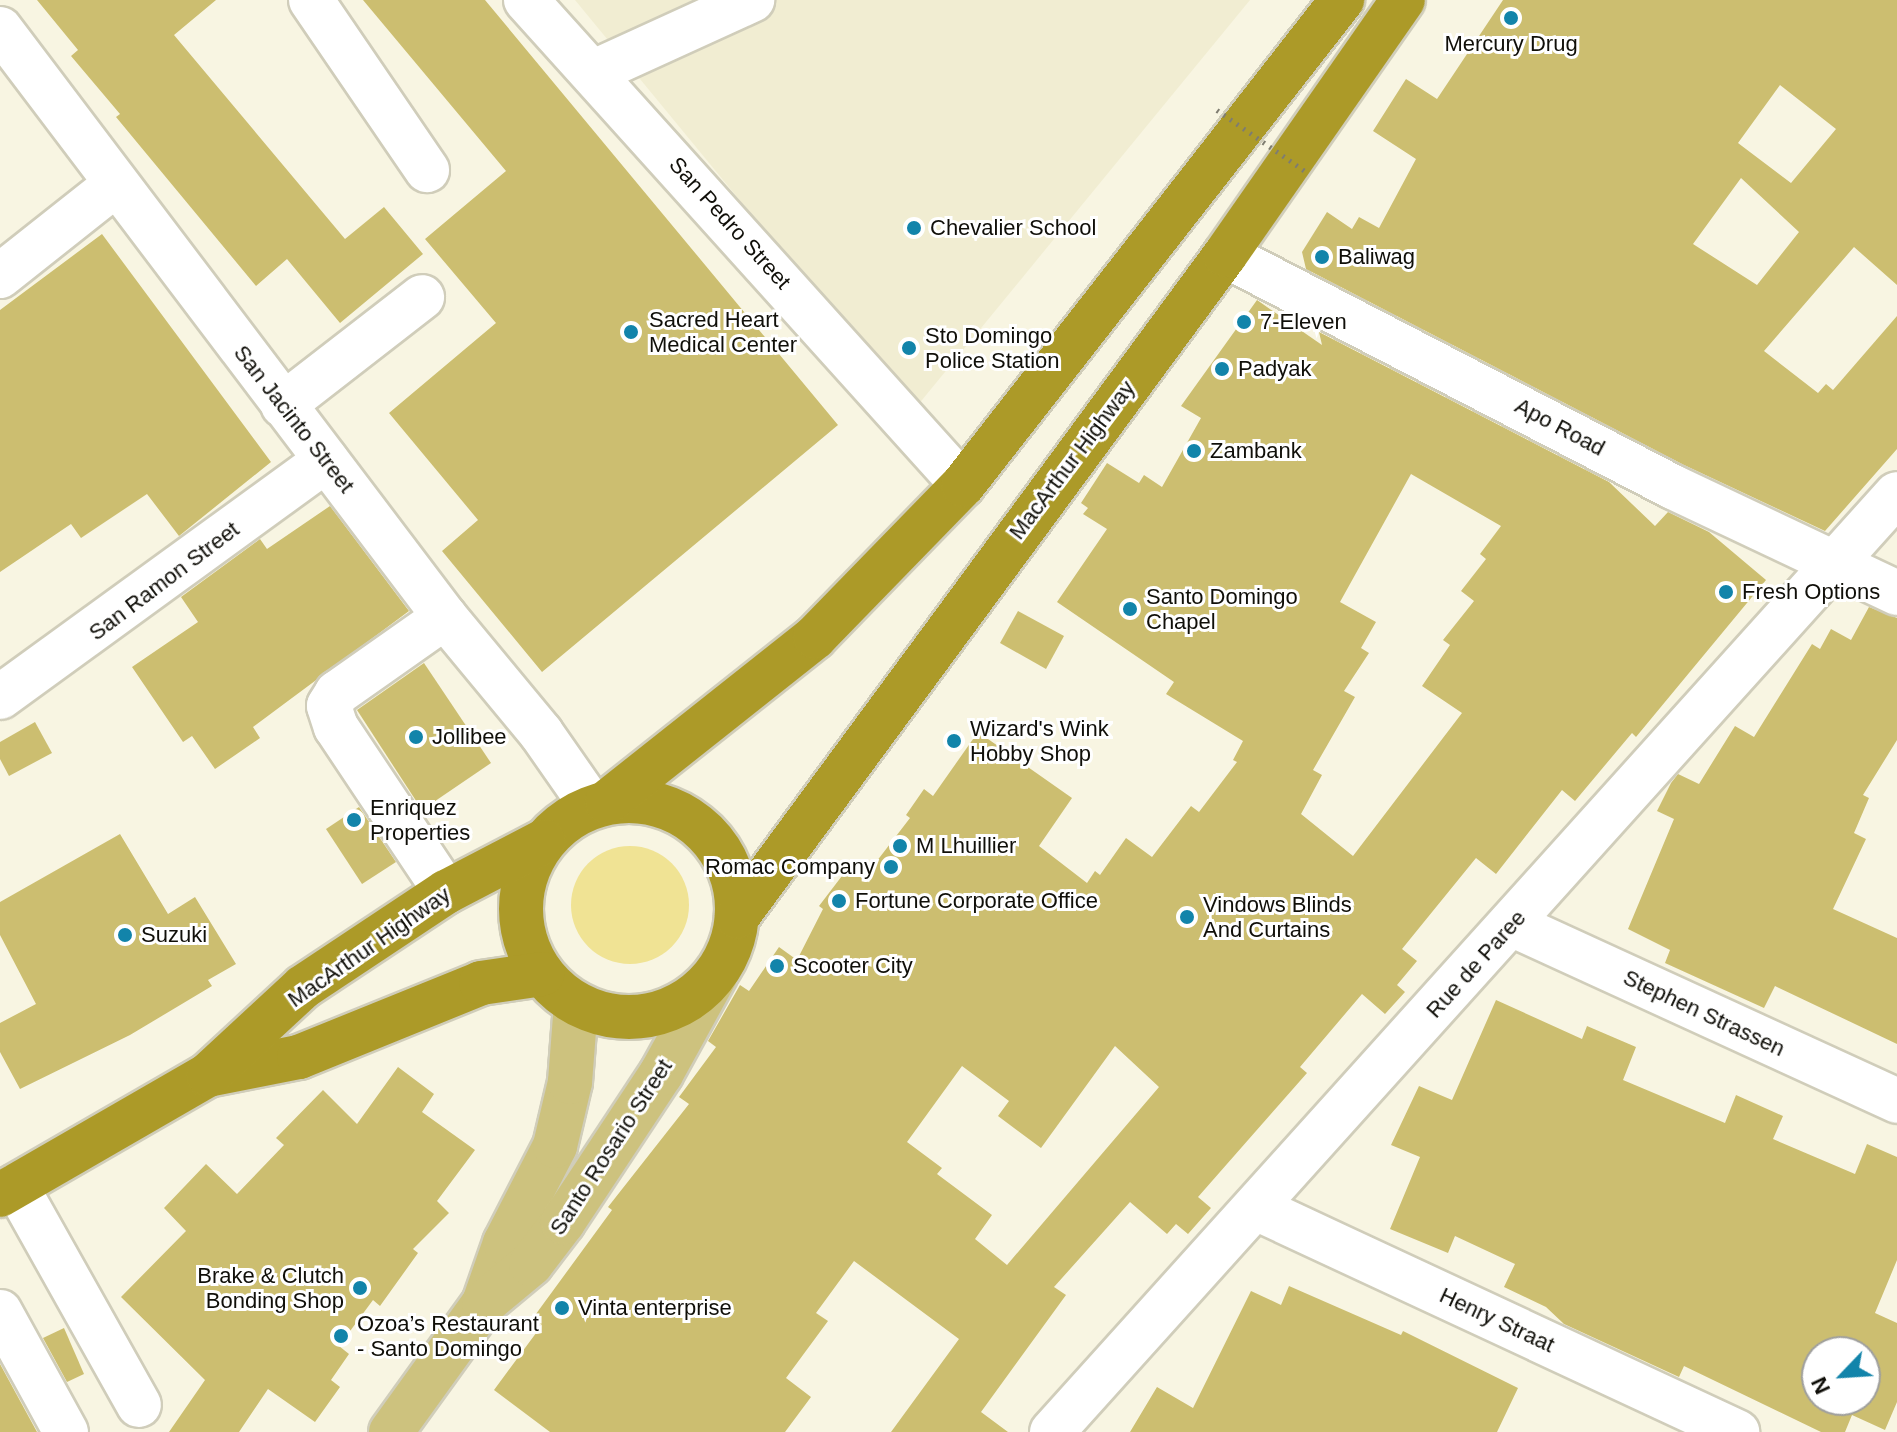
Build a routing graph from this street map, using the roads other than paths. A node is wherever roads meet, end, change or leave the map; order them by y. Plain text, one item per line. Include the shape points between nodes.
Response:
1 (311, 0) edge
2 (526, 0) edge
3 (752, 0) edge
4 (1342, 0) edge
5 (1403, 0) edge
6 (0, 29) edge
7 (594, 72) junction
8 (427, 170) dead end
9 (115, 185) junction
10 (1225, 255) junction
11 (0, 276) edge
12 (422, 297) dead end
13 (283, 405) junction
14 (326, 460) junction
15 (963, 485) junction
16 (1897, 494) edge
17 (1838, 566) junction
18 (1897, 593) edge
19 (445, 617) junction
20 (0, 697) edge
21 (599, 804) junction
22 (544, 841) junction
23 (446, 892) junction
24 (737, 917) junction
25 (1511, 924) junction
26 (542, 974) junction
27 (716, 974) junction
28 (576, 1004) junction
29 (208, 1075) junction
30 (1897, 1101) edge
31 (8, 1191) edge
32 (1256, 1208) junction
33 (484, 1303) junction
34 (6, 1339) edge
35 (139, 1405) dead end
36 (1059, 1430) edge
37 (66, 1432) edge
38 (391, 1432) edge
39 (1737, 1432) edge

1 - 8 street
2 - 7 street, San Pedro Street
3 - 7 street
4 - 15 highway
5 - 10 highway, MacArthur Highway
6 - 9 street, San Jacinto Street
7 - 15 street, San Pedro Street
9 - 11 street
9 - 13 street, San Jacinto Street
10 - 17 street, Apo Road via 1673,487
10 - 24 highway, MacArthur Highway
12 - 13 street
13 - 14 street, San Jacinto Street
14 - 19 street, San Jacinto Street
14 - 20 street, San Ramon Street
15 - 21 highway via 815,637
16 - 17 street, Rue de Paree
17 - 18 street, Apo Road
17 - 25 street, Rue de Paree
19 - 21 street, San Jacinto Street
19 - 23 street via 337,693 329,706 336,727
21 - 22 highway via 566,820
21 - 24 highway via 664,806 705,832 733,882
22 - 23 highway, MacArthur Highway
22 - 26 highway via 526,875 521,906 522,930
23 - 29 highway, MacArthur Highway via 303,987
24 - 27 highway
25 - 30 street, Stephen Strassen
25 - 32 street, Rue de Paree
26 - 28 highway
26 - 29 highway, MacArthur Highway via 481,983 299,1057
27 - 28 highway via 681,1004 649,1016 623,1018
27 - 33 main road, Santo Rosario Street via 661,1074 563,1222 531,1264
28 - 33 main road, Santo Rosario Street via 570,1082 555,1146 505,1243
29 - 31 highway, MacArthur Highway
31 - 35 street
32 - 36 street, Rue de Paree
32 - 39 street, Henry Straat
33 - 38 main road, Santo Rosario Street
34 - 37 street

